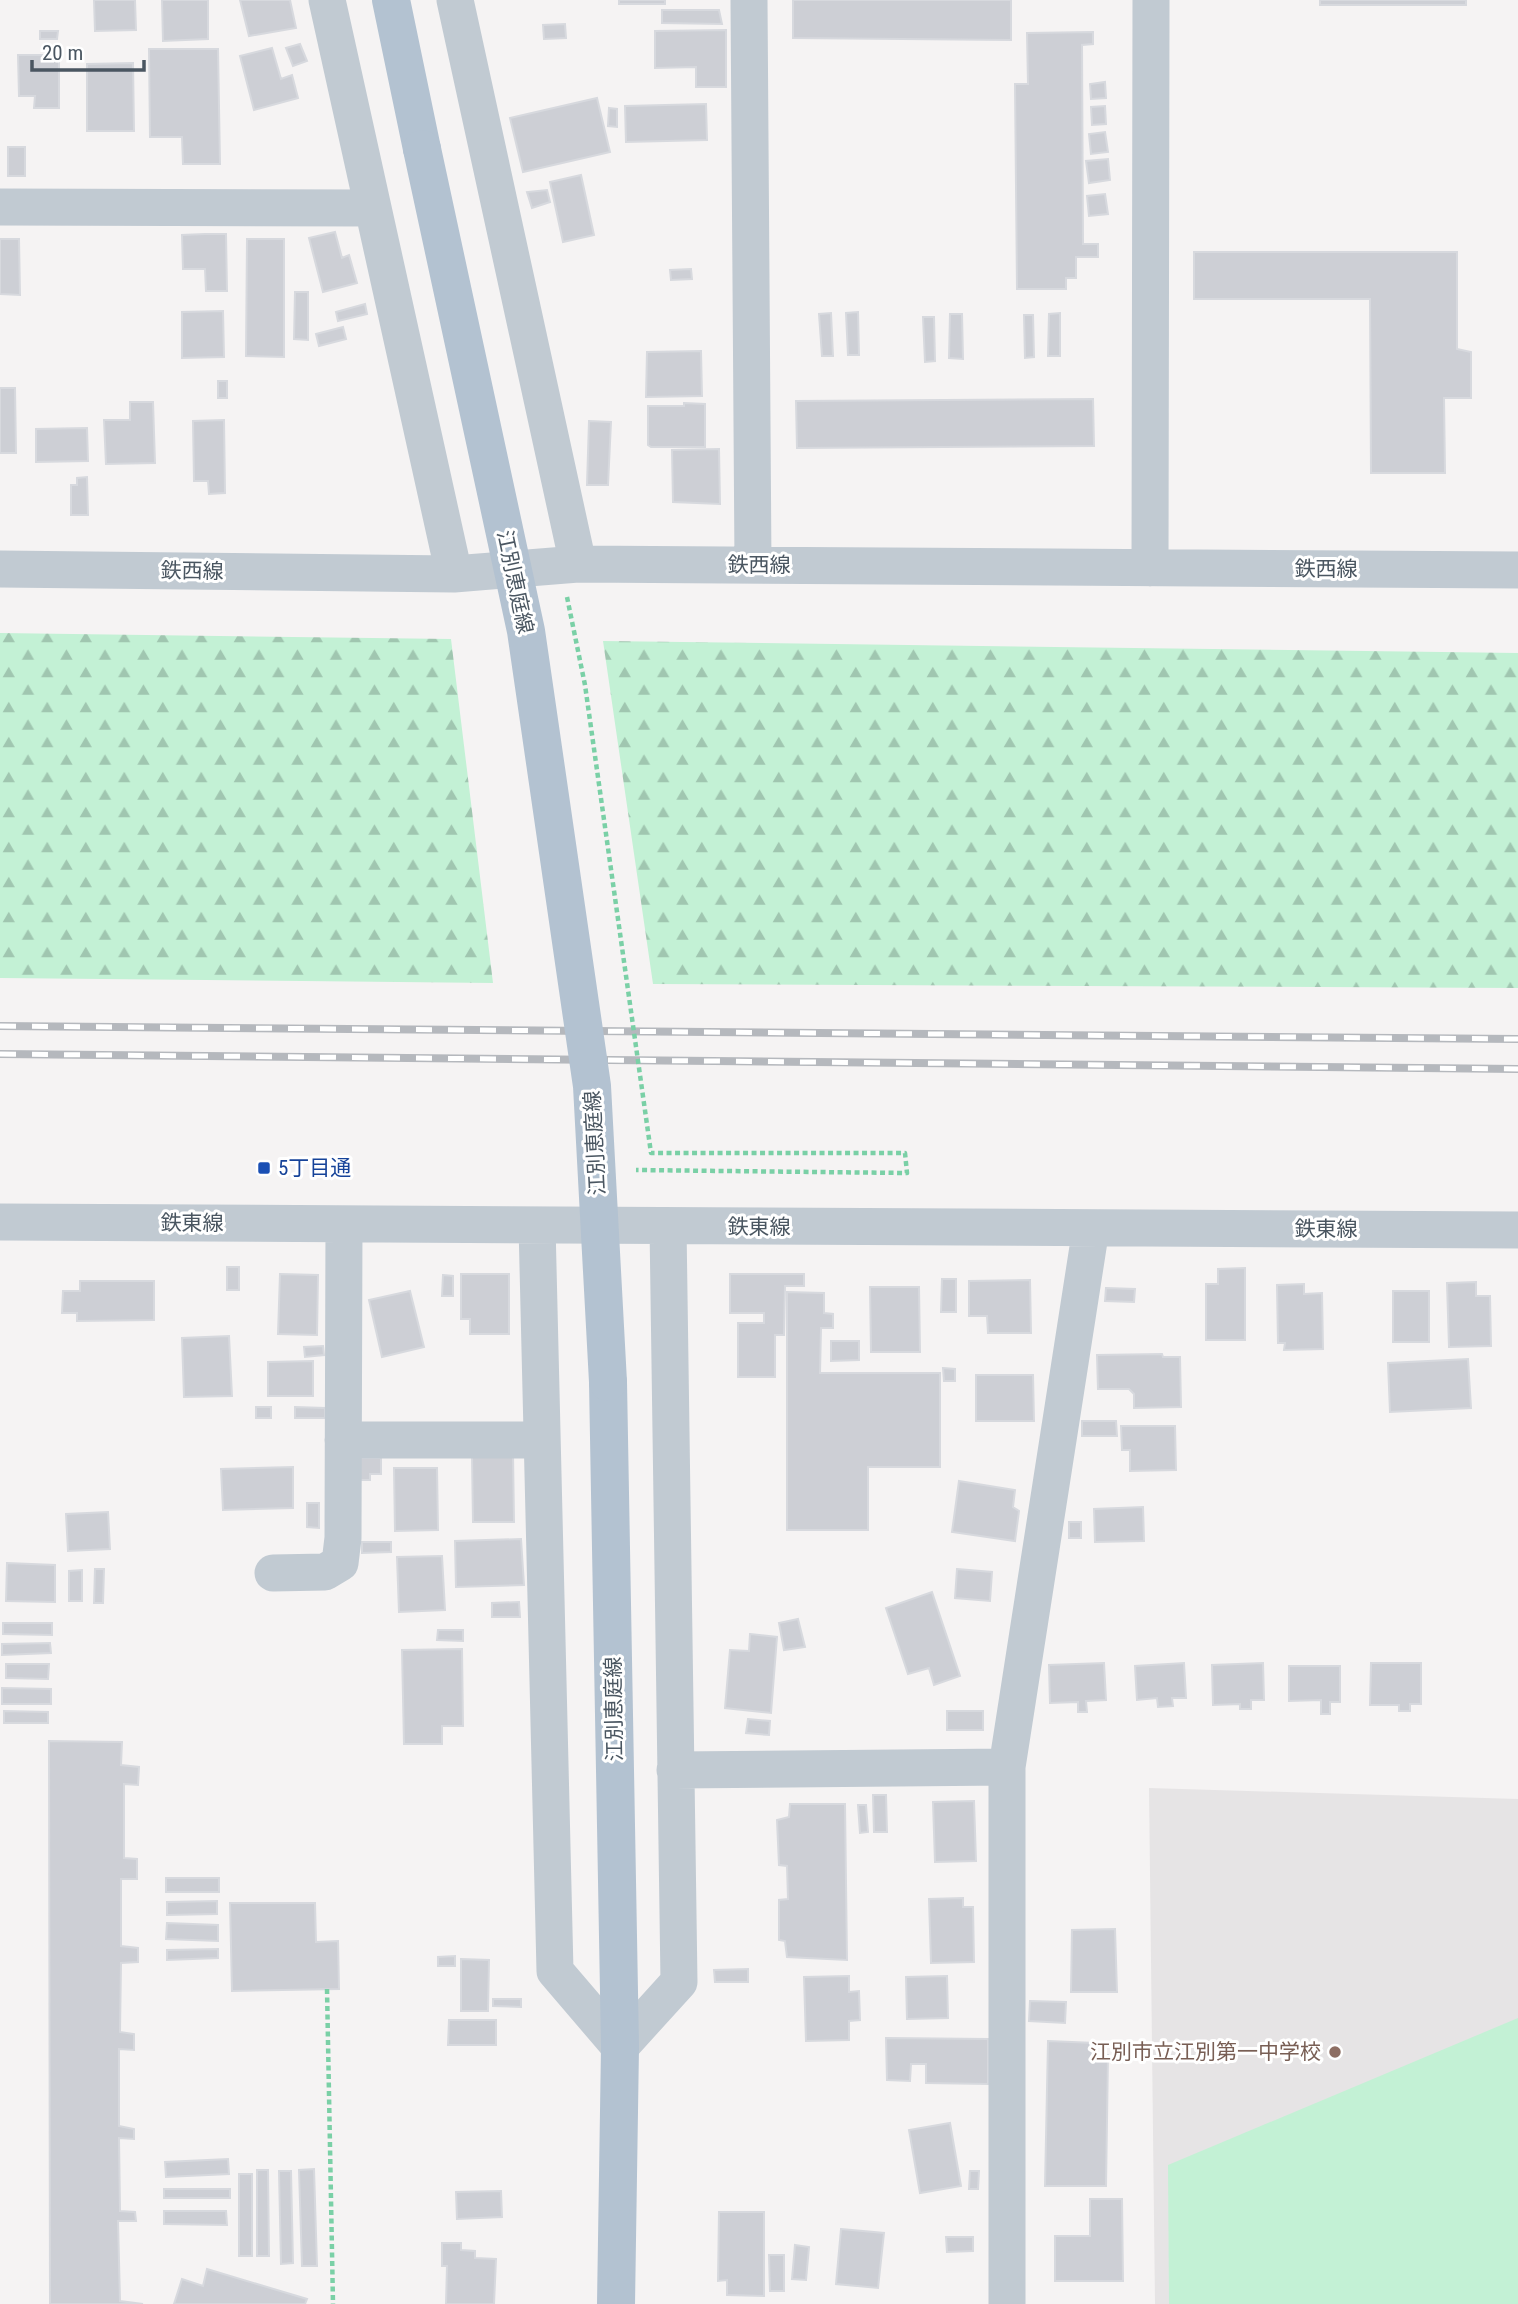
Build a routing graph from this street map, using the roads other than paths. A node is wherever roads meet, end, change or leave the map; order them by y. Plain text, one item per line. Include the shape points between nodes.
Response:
1 (327, 0) edge
2 (391, 0) edge
3 (456, 0) edge
4 (749, 0) edge
5 (1151, 0) edge
6 (0, 207) edge
7 (373, 208) junction
8 (753, 565) junction
9 (1150, 568) junction
10 (0, 569) edge
11 (1518, 570) edge
12 (454, 574) junction
13 (573, 581) junction
14 (0, 1222) edge
15 (344, 1224) junction
16 (537, 1225) junction
17 (668, 1226) junction
18 (1091, 1228) junction
19 (1518, 1230) edge
20 (343, 1440) junction
21 (542, 1440) junction
22 (273, 1573) dead end
23 (1007, 1768) junction
24 (675, 1770) junction
25 (620, 2047) junction
26 (616, 2304) edge
27 (1007, 2304) edge

1 - 7 street
2 - 25 main road, 江別恵庭線, bridge via 528,645 592,1086 608,1382
3 - 13 street
4 - 8 street
5 - 9 street
6 - 7 street
7 - 12 street
8 - 9 street, 鉄西線
8 - 13 street, 鉄西線
9 - 11 street, 鉄西線
10 - 12 street, 鉄西線
12 - 13 street, 鉄西線
14 - 15 street, 鉄東線
15 - 16 street, 鉄東線
15 - 20 street
16 - 17 street, 鉄東線
16 - 21 street
17 - 18 street, 鉄東線
17 - 24 street
18 - 19 street, 鉄東線
18 - 23 street
20 - 21 street
20 - 22 street via 340,1563 325,1572
21 - 25 street via 555,1971
23 - 24 street
23 - 27 street
24 - 25 street via 679,1982
25 - 26 main road, 江別恵庭線

